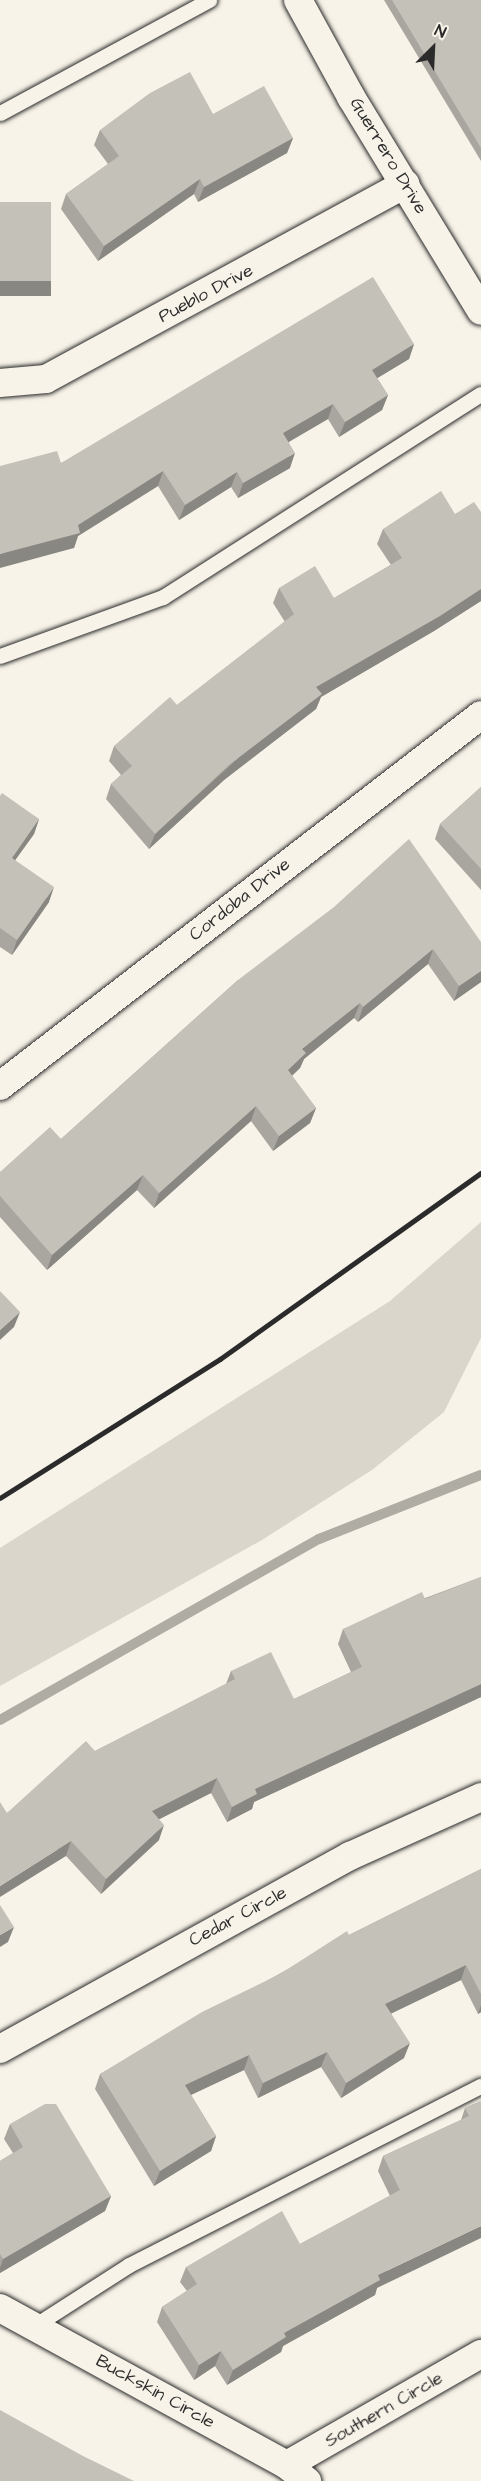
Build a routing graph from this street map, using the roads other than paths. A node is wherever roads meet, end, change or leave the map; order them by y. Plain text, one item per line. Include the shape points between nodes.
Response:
1 (209, 0) edge
2 (298, 0) edge
3 (0, 113) edge
4 (405, 184) junction
5 (481, 311) edge
6 (0, 382) edge
7 (481, 394) edge
8 (0, 656) edge
9 (481, 715) edge
10 (0, 1086) edge
11 (481, 1797) edge
12 (0, 2049) edge
13 (481, 2086) edge
14 (0, 2308) edge
15 (34, 2326) junction
16 (481, 2354) edge
17 (297, 2473) edge

1 - 3 lane
2 - 4 street, Guerrero Drive
4 - 5 street, Guerrero Drive
4 - 6 street, Pueblo Drive via 46,379
7 - 8 lane via 163,597
9 - 10 street, Cordoba Drive
11 - 12 street, Cedar Circle via 350,1856
13 - 15 lane via 129,2265
14 - 15 street, Buckskin Circle
15 - 17 street, Buckskin Circle
16 - 17 street, Southern Circle

